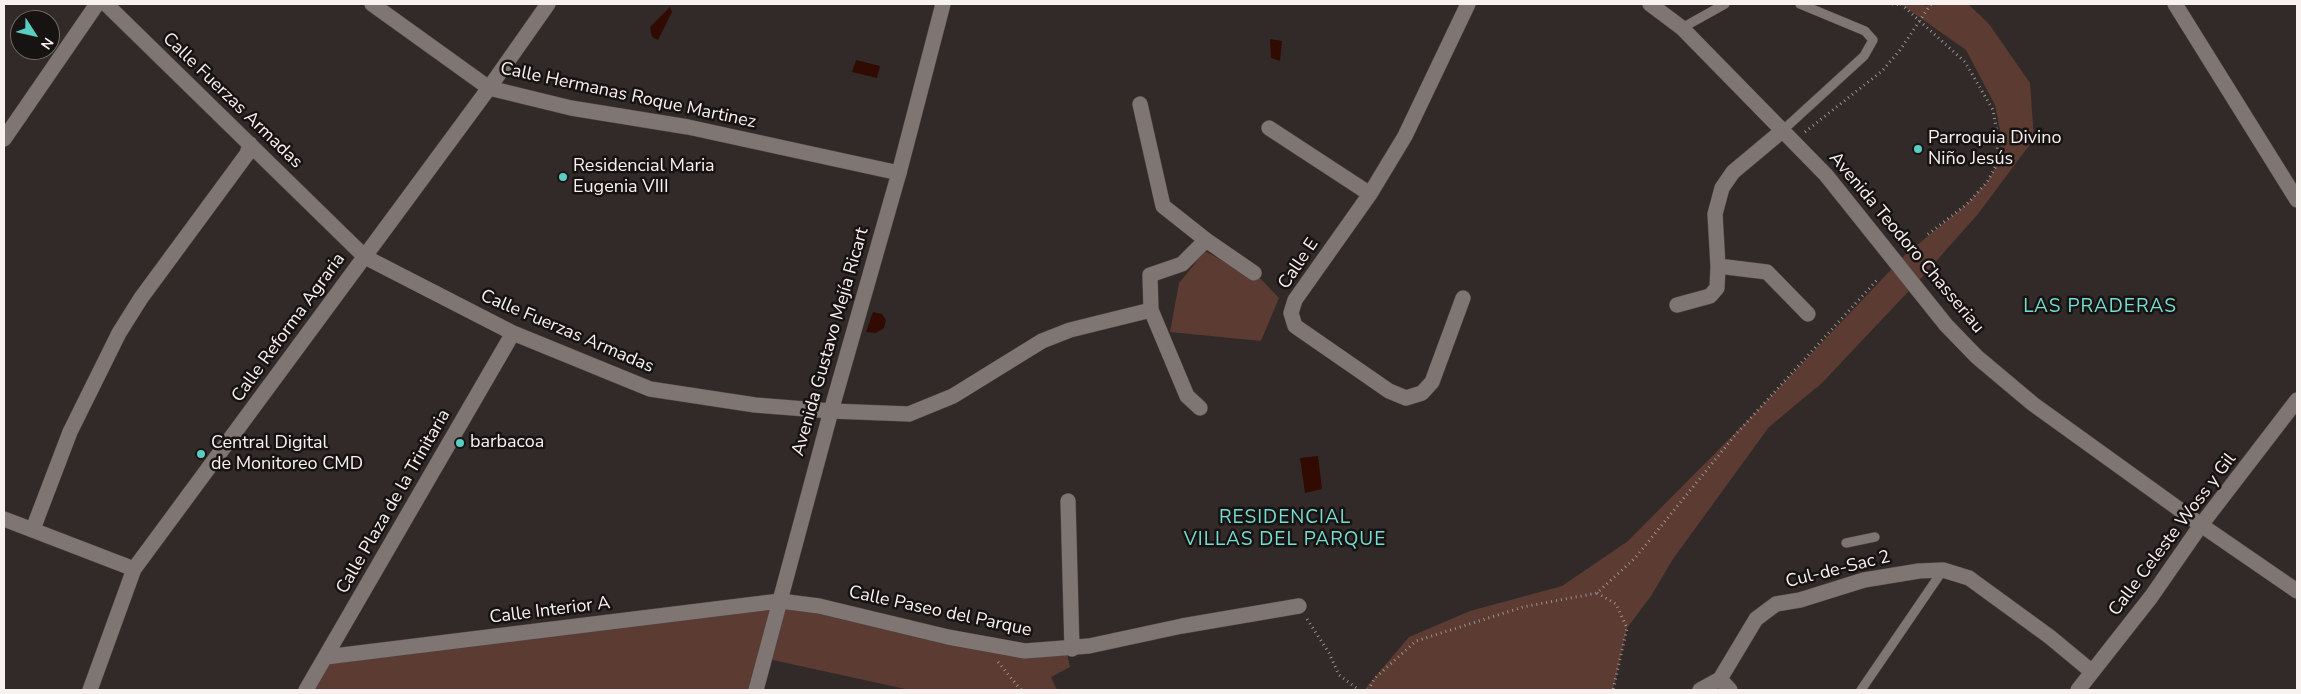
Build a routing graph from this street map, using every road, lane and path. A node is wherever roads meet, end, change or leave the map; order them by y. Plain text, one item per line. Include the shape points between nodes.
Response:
1 (98, 4) edge
2 (106, 4) edge
3 (372, 4) edge
4 (548, 4) edge
5 (943, 4) edge
6 (1468, 4) edge
7 (1650, 4) edge
8 (1724, 4) edge
9 (1800, 4) edge
10 (1892, 4) edge
11 (1902, 4) edge
12 (1931, 4) edge
13 (2174, 4) edge
14 (1919, 21) junction
15 (1682, 28) junction
16 (489, 88) junction
17 (1140, 104) dead end
18 (1269, 128) dead end
19 (1787, 136) junction
20 (4, 139) edge
21 (250, 144) junction
22 (899, 173) junction
23 (1370, 194) junction
24 (2297, 200) edge
25 (1927, 236) dead end
26 (1206, 240) junction
27 (364, 257) junction
28 (1718, 266) junction
29 (1254, 273) dead end
30 (1877, 280) dead end
31 (1463, 298) dead end
32 (1677, 305) dead end
33 (1151, 310) junction
34 (1808, 314) dead end
35 (514, 333) junction
36 (2297, 400) edge
37 (1200, 408) dead end
38 (831, 411) junction
39 (1068, 501) dead end
40 (4, 519) edge
41 (2201, 525) junction
42 (33, 529) junction
43 (1876, 537) dead end
44 (1846, 543) dead end
45 (134, 569) junction
46 (1943, 570) junction
47 (2297, 591) edge
48 (1597, 593) junction
49 (779, 604) junction
50 (1299, 606) joint
51 (989, 649) joint
52 (1072, 649) junction
53 (326, 657) junction
54 (2091, 671) junction
55 (1720, 679) junction
56 (90, 690) edge
57 (306, 690) edge
58 (756, 690) edge
59 (1022, 690) edge
60 (1359, 690) edge
61 (1368, 690) edge
62 (1612, 690) edge
63 (1700, 690) edge
64 (1730, 690) edge
65 (1862, 690) edge
66 (2078, 690) edge

1 - 20 street
2 - 21 street, Calle Fuerzas Armadas
3 - 16 street, Calle Hermanas Roque Martinez
4 - 16 street, Calle Reforma Agraria
5 - 22 street, Avenida Gustavo Mejía Ricart
6 - 23 street, Calle E via 1405,136
7 - 15 street, Avenida Teodoro Chasseriau
8 - 15 lane
9 - 19 lane via 1865,31 1874,40 1864,56
10 - 11 path
11 - 14 path
12 - 14 path
13 - 24 street
14 - 19 path via 1882,71
14 - 25 path via 1965,62 1993,110 1998,139 1996,166 1987,182 1967,204
15 - 19 street, Avenida Teodoro Chasseriau
16 - 22 street, Calle Hermanas Roque Martinez via 571,108 688,127
16 - 27 street, Calle Reforma Agraria
17 - 26 street via 1163,206
18 - 23 street
19 - 28 street via 1733,172 1722,188 1715,214
19 - 41 street, Avenida Teodoro Chasseriau via 1826,175 1946,325 1971,351 2033,404
21 - 27 street, Calle Fuerzas Armadas
21 - 42 street via 247,154 119,333 70,432
22 - 38 street, Avenida Gustavo Mejía Ricart
23 - 31 street, Calle E via 1295,300 1291,313 1296,326 1389,391 1406,398 1422,393 1432,382
26 - 29 street
26 - 33 street via 1182,264 1150,275
27 - 35 street, Calle Fuerzas Armadas
27 - 45 street, Calle Reforma Agraria
28 - 32 street via 1717,288 1710,296
28 - 34 street via 1767,272
30 - 48 path via 1736,434 1634,558
33 - 37 street via 1187,396
33 - 38 street, Calle Fuerzas Armadas via 1070,330 1042,341 953,396 909,414
35 - 38 street, Calle Fuerzas Armadas via 650,389
35 - 53 street, Calle Plaza de la Trinitaria
36 - 41 street, Calle Celeste Woss y Gil
38 - 49 street, Avenida Gustavo Mejía Ricart
39 - 52 street
40 - 42 street
41 - 47 street, Avenida Teodoro Chasseriau
41 - 54 street, Calle Celeste Woss y Gil via 2151,597
42 - 45 street
43 - 44 lane
45 - 56 street, Calle Reforma Agraria
46 - 54 street, Cul-de-Sac 2 via 1969,578 2050,636
46 - 55 street, Cul-de-Sac 2 via 1919,570 1864,580 1776,604 1756,619
46 - 65 lane
48 - 61 path via 1523,607 1416,641 1376,678
48 - 62 path via 1616,604 1627,628
49 - 51 street
49 - 52 street, Calle Paseo del Parque via 819,606 948,637 1025,651
49 - 53 street, Calle Interior A
49 - 58 street, Avenida Gustavo Mejía Ricart
50 - 52 street, Calle Paseo del Parque
50 - 60 path via 1339,675
51 - 59 path
53 - 57 street, Calle Plaza de la Trinitaria
54 - 66 street, Calle Celeste Woss y Gil
55 - 63 street
55 - 64 street

